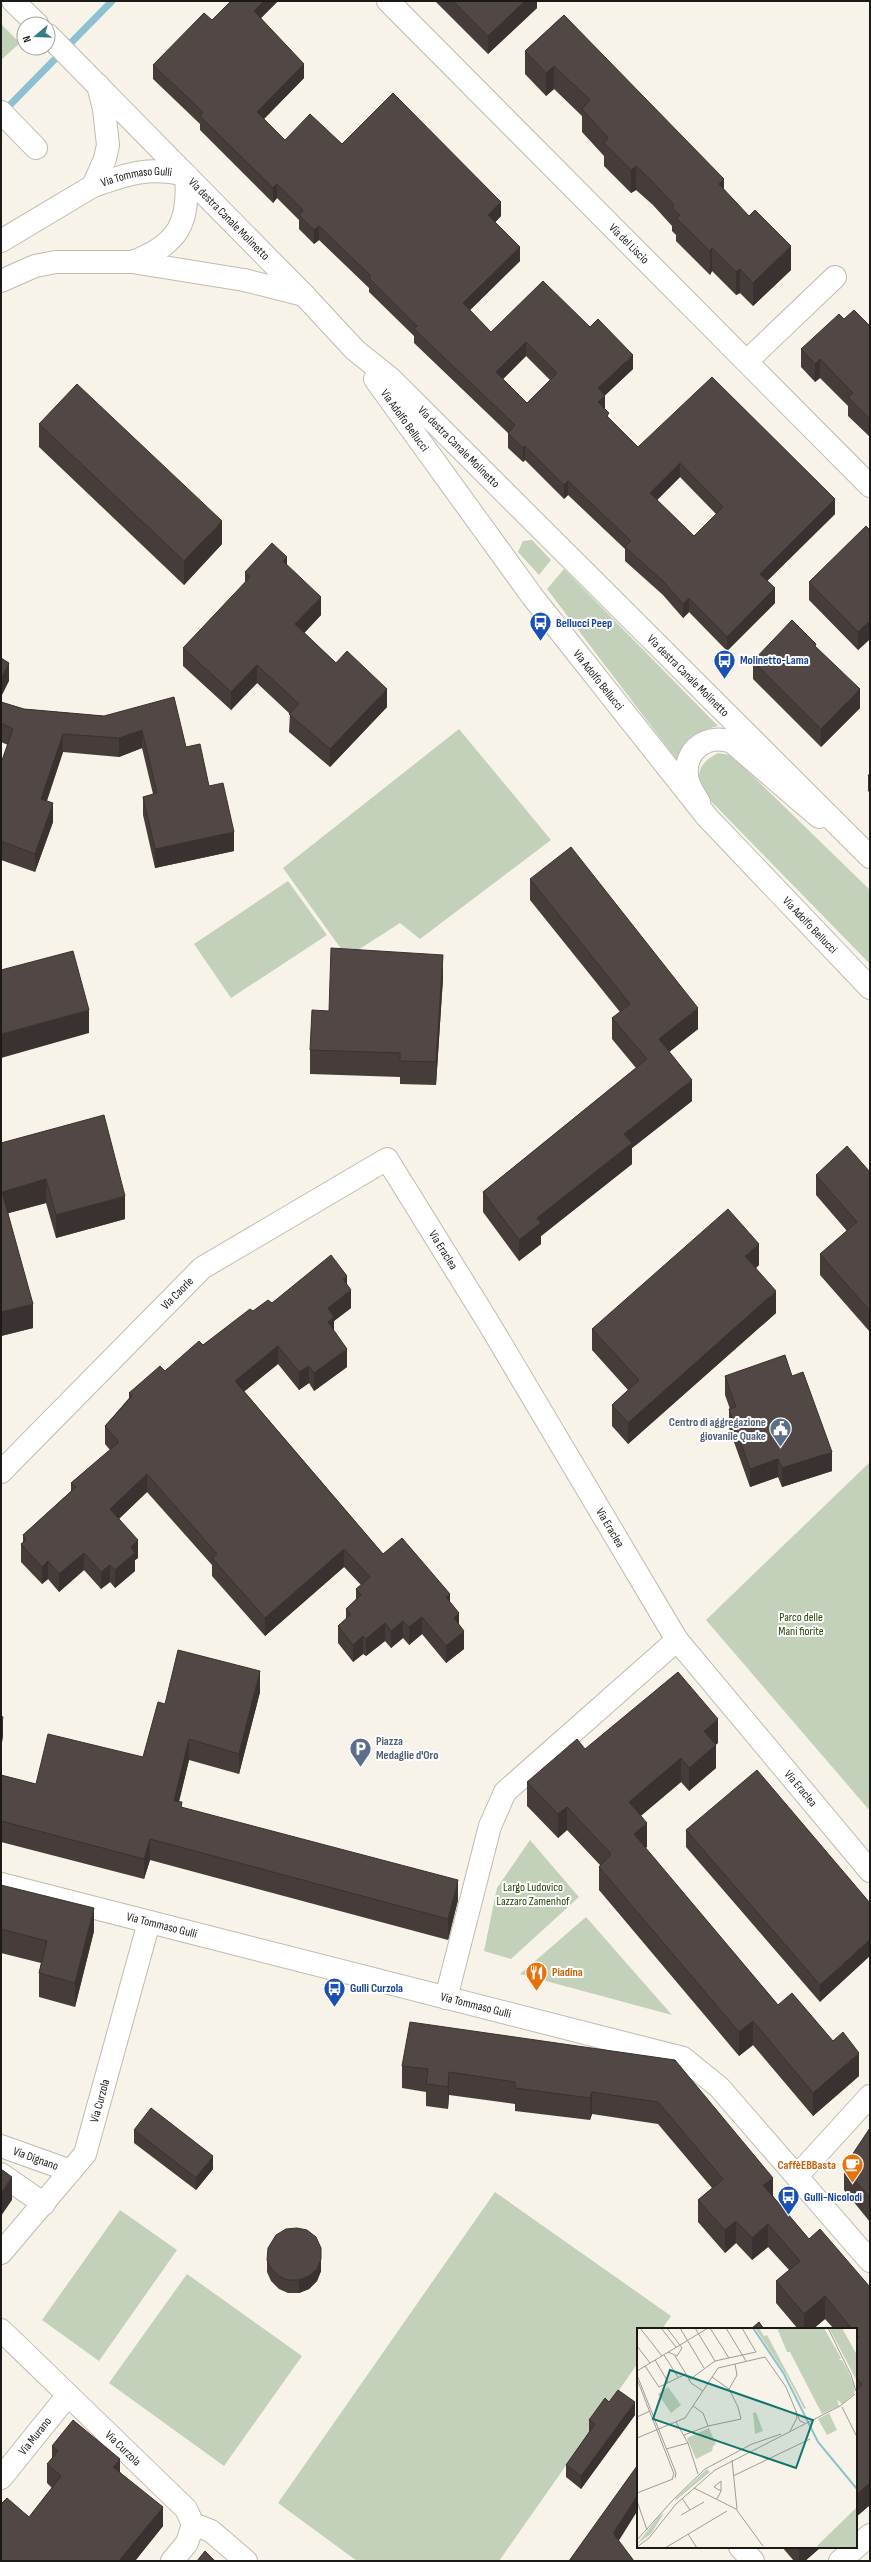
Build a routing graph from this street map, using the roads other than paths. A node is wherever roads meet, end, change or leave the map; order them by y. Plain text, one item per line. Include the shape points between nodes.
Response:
1 (13, 1) edge
2 (388, 1) edge
3 (29, 16) edge
4 (56, 43) edge
5 (93, 80) junction
6 (1, 112) edge
7 (31, 143) dead end
8 (186, 175) junction
9 (93, 186) junction
10 (1, 241) edge
11 (132, 262) junction
12 (835, 277) dead end
13 (1, 281) edge
14 (304, 295) junction
15 (355, 350) junction
16 (747, 361) junction
17 (870, 486) edge
18 (707, 817) junction
19 (868, 855) edge
20 (870, 988) edge
21 (387, 1159) joint
22 (1, 1472) edge
23 (677, 1640) junction
24 (870, 1871) edge
25 (1, 1884) edge
26 (149, 1922) junction
27 (446, 1998) junction
28 (870, 2096) edge
29 (1, 2146) edge
30 (71, 2171) junction
31 (1, 2174) edge
32 (797, 2176) junction
33 (44, 2204) junction
34 (1, 2253) edge
35 (870, 2261) edge
36 (1, 2330) edge
37 (68, 2395) junction
38 (1, 2478) edge
39 (194, 2524) junction
40 (870, 2535) edge
41 (857, 2546) edge
42 (741, 2548) edge
43 (855, 2548) edge
44 (172, 2561) edge
45 (246, 2561) edge
46 (753, 2561) edge
47 (840, 2561) edge

1 - 3 street
2 - 16 street, Via del Liscio
4 - 5 street, Via destra Canale Molinetto
5 - 8 street, Via destra Canale Molinetto
5 - 9 street, Via Tommaso Gulli via 105,115 108,145
6 - 7 street
8 - 9 street, Via Tommaso Gulli via 144,170
8 - 11 street, Via Tommaso Gulli via 187,211 178,233 158,251
8 - 14 street, Via destra Canale Molinetto
9 - 10 street, Via Tommaso Gulli
11 - 13 street, Via Tommaso Gulli via 56,262 35,266
11 - 14 street, Via Tommaso Gulli via 257,282
12 - 16 street
14 - 15 street, Via destra Canale Molinetto
15 - 18 street, Via Adolfo Bellucci via 532,596
15 - 19 street, Via destra Canale Molinetto via 390,378
16 - 17 street, Via del Liscio
18 - 19 street via 690,787 687,763 693,751 703,742 724,739 732,742 792,796
18 - 20 street, Via Adolfo Bellucci
21 - 22 street, Via Caorle via 202,1268
21 - 23 street, Via Eraclea via 488,1322
23 - 24 street, Via Eraclea
23 - 27 street via 505,1792 490,1826
25 - 26 street, Via Tommaso Gulli
26 - 27 street, Via Tommaso Gulli
26 - 30 street, Via Curzola via 85,2154
27 - 32 street, Via Tommaso Gulli via 626,2041 683,2058 719,2087
28 - 32 street
29 - 30 street, Via Dignano
30 - 33 street, Via Curzola
31 - 33 street
32 - 35 street, Via Tommaso Gulli
33 - 34 street, Via Curzola
36 - 37 street, Via Curzola
37 - 38 street, Via Murano
37 - 39 street, Via Curzola via 186,2510
39 - 44 street via 187,2543
39 - 45 street via 211,2531
40 - 41 street
42 - 46 street
43 - 47 street

